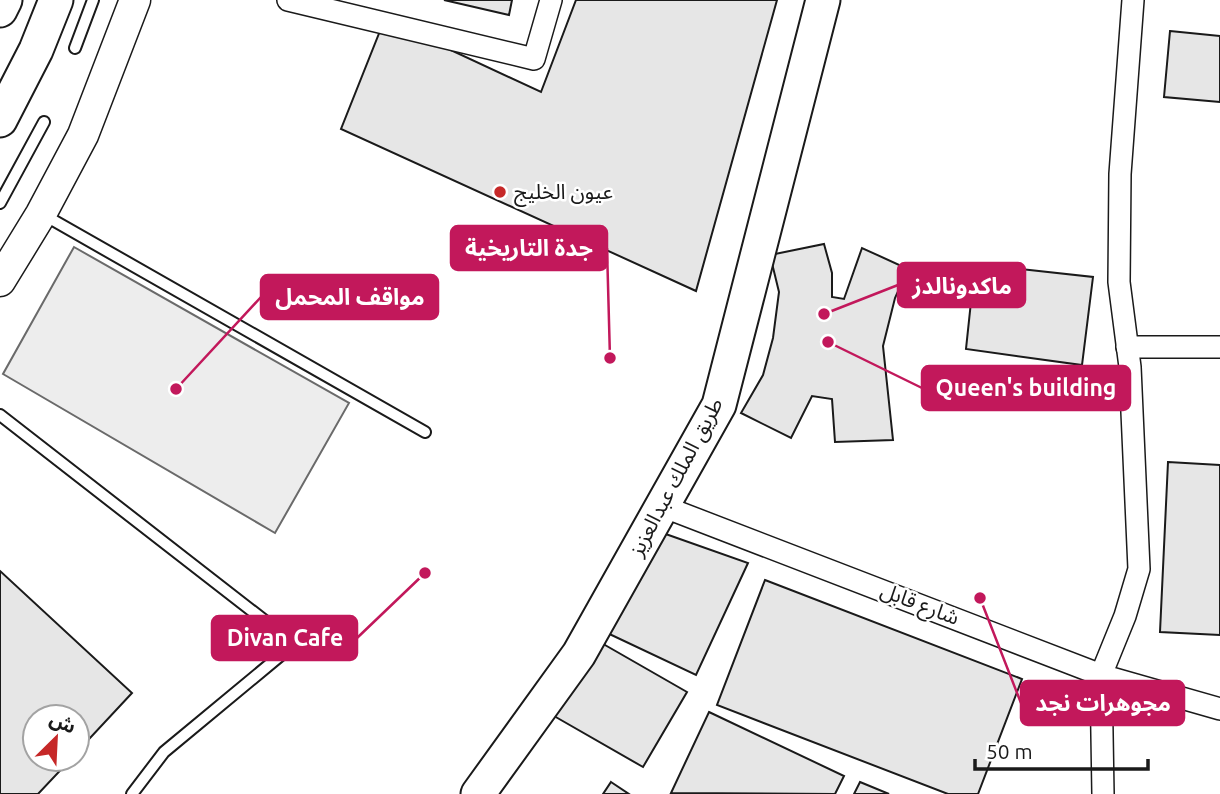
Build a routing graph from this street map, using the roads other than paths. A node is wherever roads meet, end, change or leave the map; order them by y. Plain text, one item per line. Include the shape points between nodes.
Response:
1 (5, 0) edge
2 (56, 0) edge
3 (93, 0) edge
4 (135, 0) edge
5 (288, 0) edge
6 (551, 0) edge
7 (823, 0) edge
8 (1133, 0) edge
9 (0, 10) edge
10 (75, 48) dead end
11 (0, 120) edge
12 (44, 122) dead end
13 (0, 203) edge
14 (41, 214) junction
15 (0, 281) edge
16 (1128, 347) junction
17 (1220, 347) edge
18 (0, 415) edge
19 (425, 432) dead end
20 (662, 506) junction
21 (1101, 675) junction
22 (1220, 709) edge
23 (132, 794) edge
24 (478, 794) edge
25 (1103, 794) edge

1 - 9 main road
2 - 11 main road
3 - 10 lane
4 - 14 main road via 83,135
5 - 6 street via 534,59
7 - 20 main road, طريق الملك عبدالعزيز via 719,405
8 - 16 street via 1120,174 1119,282
12 - 13 lane
14 - 15 main road
14 - 19 lane
16 - 17 street
16 - 21 street via 1139,569
18 - 23 lane via 274,628 281,655 164,752
20 - 21 street, شارع قابل
20 - 24 main road, طريق الملك عبدالعزيز via 579,654
21 - 22 street, شارع قابل
21 - 25 street

